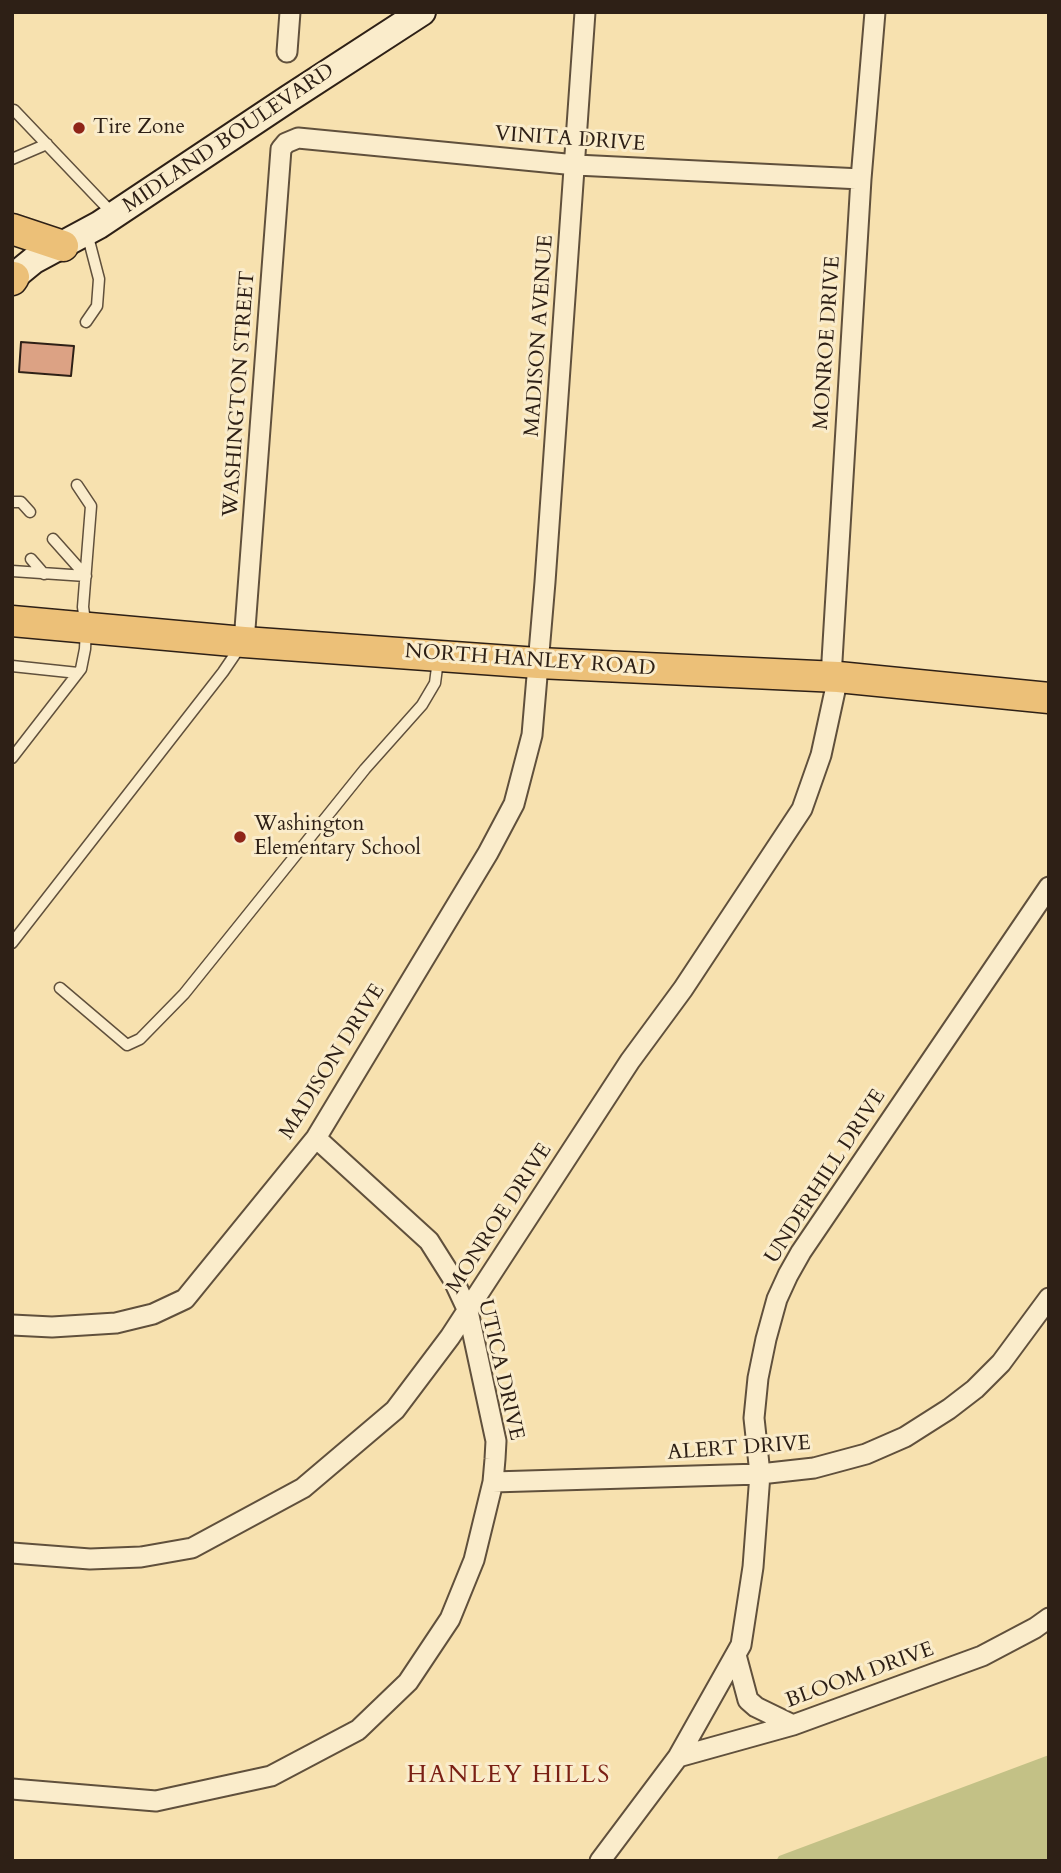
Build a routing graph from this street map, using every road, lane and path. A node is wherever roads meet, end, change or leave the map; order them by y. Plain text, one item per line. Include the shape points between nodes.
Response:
1 (290, 12) edge
2 (422, 12) edge
3 (585, 12) edge
4 (875, 12) edge
5 (287, 52) dead end
6 (12, 110) edge
7 (47, 144) junction
8 (281, 149) joint
9 (12, 159) edge
10 (576, 165) junction
11 (861, 179) junction
12 (114, 215) junction
13 (12, 229) edge
14 (75, 239) junction
15 (17, 271) edge
16 (86, 322) dead end
17 (77, 485) dead end
18 (12, 502) edge
19 (30, 512) dead end
20 (53, 539) dead end
21 (31, 558) dead end
22 (12, 571) edge
23 (44, 574) junction
24 (86, 576) junction
25 (12, 601) edge
26 (12, 621) edge
27 (43, 624) junction
28 (86, 628) junction
29 (244, 642) junction
30 (438, 656) junction
31 (538, 663) junction
32 (12, 666) edge
33 (78, 673) junction
34 (834, 677) junction
35 (1049, 698) edge
36 (12, 758) edge
37 (1049, 887) edge
38 (12, 943) edge
39 (60, 988) dead end
40 (316, 1138) junction
41 (1049, 1298) edge
42 (468, 1311) junction
43 (12, 1325) edge
44 (761, 1474) junction
45 (494, 1482) junction
46 (12, 1553) edge
47 (1049, 1618) edge
48 (736, 1655) junction
49 (793, 1725) junction
50 (678, 1758) junction
51 (12, 1789) edge
52 (600, 1861) edge

1 - 5 street
2 - 12 main road, MIDLAND BOULEVARD
3 - 10 street, MADISON AVENUE
4 - 11 street, MONROE DRIVE
6 - 7 lane
7 - 9 lane
7 - 12 lane
8 - 10 street, VINITA DRIVE via 298,138
8 - 29 street, WASHINGTON STREET
10 - 11 street, VINITA DRIVE
10 - 31 street, MADISON AVENUE
11 - 34 street, MONROE DRIVE
12 - 14 main road, MIDLAND BOULEVARD
13 - 14 main road
14 - 15 main road, MIDLAND BOULEVARD
14 - 16 lane via 100,279 97,306
17 - 24 lane via 91,506
18 - 19 lane via 21,502
20 - 24 lane
21 - 23 lane
22 - 23 lane
23 - 24 lane
24 - 28 lane
25 - 27 main road
26 - 27 main road, NORTH HANLEY ROAD
27 - 28 main road, NORTH HANLEY ROAD
28 - 29 main road, NORTH HANLEY ROAD
28 - 33 lane
29 - 30 main road, NORTH HANLEY ROAD
29 - 38 lane
30 - 31 main road, NORTH HANLEY ROAD
30 - 39 lane via 435,683 422,705 356,779 184,995 140,1039 127,1045
31 - 34 main road, NORTH HANLEY ROAD
31 - 40 street, MADISON DRIVE via 532,735 514,804
32 - 33 lane
33 - 36 lane
34 - 35 main road, NORTH HANLEY ROAD
34 - 42 street, MONROE DRIVE via 821,755 802,809 630,1061
37 - 44 street, UNDERHILL DRIVE via 788,1275 777,1299 758,1378 754,1418
40 - 42 street, UTICA DRIVE via 429,1241
40 - 43 street, MADISON DRIVE via 185,1299 153,1314 116,1323 52,1328
41 - 44 street, ALERT DRIVE via 1001,1363 975,1389 905,1437 866,1454 814,1468
42 - 45 street, UTICA DRIVE via 496,1441
42 - 46 street, MONROE DRIVE via 395,1410 303,1488 192,1548 103,1559
44 - 45 street, ALERT DRIVE
44 - 48 street, UNDERHILL DRIVE via 753,1567
45 - 51 street, UTICA DRIVE via 474,1560 450,1619 408,1682 358,1731 271,1776 156,1801
47 - 49 street, BLOOM DRIVE via 982,1656
48 - 49 street, UNDERHILL DRIVE via 748,1700
48 - 50 street, UNDERHILL DRIVE
49 - 50 street, BLOOM DRIVE
50 - 52 street, UNDERHILL DRIVE

